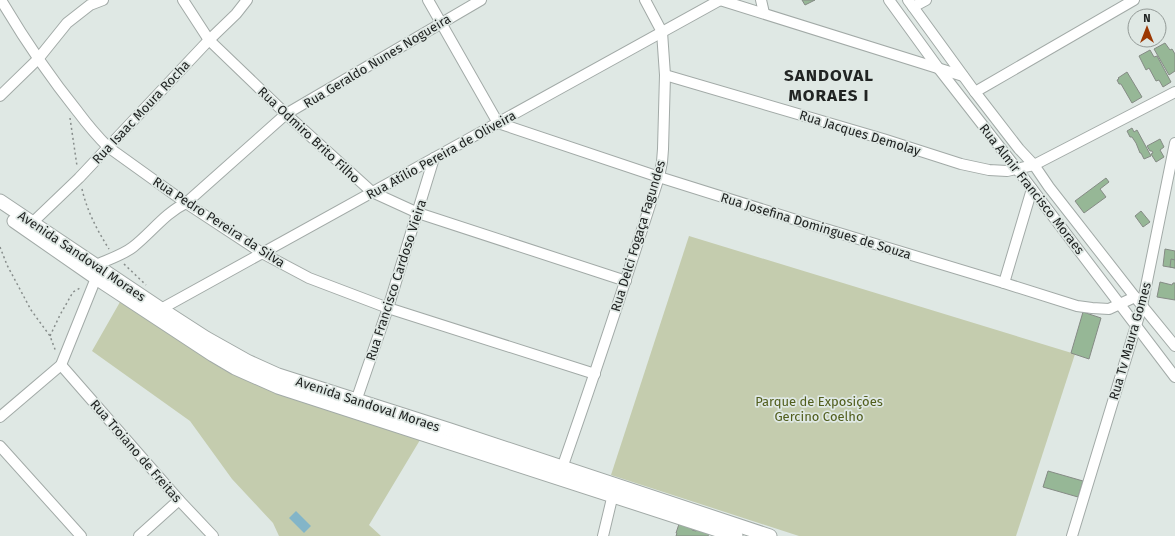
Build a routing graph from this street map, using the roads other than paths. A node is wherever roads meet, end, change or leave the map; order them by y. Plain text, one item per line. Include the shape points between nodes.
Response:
1 (103, 0) edge
2 (183, 0) edge
3 (247, 0) edge
4 (428, 0) edge
5 (481, 0) edge
6 (645, 0) edge
7 (720, 0) edge
8 (761, 0) edge
9 (889, 0) edge
10 (926, 0) edge
11 (1134, 0) edge
12 (2, 2) edge
13 (910, 4) edge
14 (764, 13) junction
15 (441, 23) junction
16 (662, 32) junction
17 (209, 40) junction
18 (38, 59) junction
19 (939, 69) junction
20 (665, 75) junction
21 (963, 76) junction
22 (975, 92) junction
23 (1175, 92) edge
24 (0, 96) edge
25 (286, 114) junction
26 (498, 123) junction
27 (1175, 143) edge
28 (108, 147) junction
29 (434, 158) junction
30 (1034, 165) junction
31 (1017, 169) junction
32 (659, 177) junction
33 (1032, 189) junction
34 (372, 192) junction
35 (0, 201) edge
36 (186, 203) junction
37 (0, 212) edge
38 (418, 213) junction
39 (32, 223) junction
40 (262, 254) junction
41 (95, 276) junction
42 (626, 281) junction
43 (1004, 283) junction
44 (1135, 297) junction
45 (1120, 304) junction
46 (1142, 306) junction
47 (388, 308) junction
48 (161, 309) junction
49 (1136, 325) junction
50 (1175, 346) edge
51 (61, 365) junction
52 (595, 374) junction
53 (1175, 377) edge
54 (356, 401) junction
55 (0, 417) edge
56 (434, 431) junction
57 (0, 446) edge
58 (562, 468) junction
59 (614, 490) junction
60 (179, 500) junction
61 (721, 534) edge
62 (762, 535) edge
63 (81, 536) edge
64 (139, 536) edge
65 (213, 536) edge
66 (603, 536) edge
67 (736, 536) edge
68 (1072, 536) edge

1 - 18 street via 90,5 68,24
2 - 17 street, Rua Odmiro Brito Filho
3 - 17 street, Rua Isaac Moura Rocha
4 - 15 street
5 - 15 street, Rua Geraldo Nunes Nogueira
6 - 16 street, Rua Delci Fogaça Fagundes
7 - 14 street
7 - 16 street, Rua Atílio Pereira de Oliveira
8 - 14 street
9 - 19 street, Rua Almir Francisco Moraes
10 - 13 street
11 - 22 street
12 - 18 street, Rua Pedro Pereira da Silva
13 - 21 street, Rua Almir Francisco Moraes
14 - 19 street
15 - 25 street, Rua Geraldo Nunes Nogueira
15 - 26 street
16 - 20 street, Rua Delci Fogaça Fagundes
16 - 26 street, Rua Atílio Pereira de Oliveira
17 - 25 street, Rua Odmiro Brito Filho
17 - 28 street, Rua Isaac Moura Rocha
18 - 24 street
18 - 28 street, Rua Pedro Pereira da Silva
19 - 21 street
19 - 31 street, Rua Almir Francisco Moraes
20 - 31 street, Rua Jacques Demolay via 961,164 989,170
20 - 32 street, Rua Delci Fogaça Fagundes via 663,149
21 - 22 street, Rua Almir Francisco Moraes
22 - 30 street, Rua Almir Francisco Moraes
23 - 30 street, Rua Jacques Demolay
25 - 34 street, Rua Odmiro Brito Filho
25 - 36 street, Rua Geraldo Nunes Nogueira
26 - 29 street, Rua Atílio Pereira de Oliveira
26 - 32 street, Rua Josefina Domingues de Souza
27 - 46 street, Rua Tv Maura Gomes
28 - 36 street, Rua Pedro Pereira da Silva
28 - 39 street, Rua Isaac Moura Rocha
29 - 34 street, Rua Atílio Pereira de Oliveira
29 - 38 street, Rua Francisco Cardoso Vieira
30 - 31 street, Rua Jacques Demolay
30 - 44 street, Rua Almir Francisco Moraes
31 - 33 street, Rua Almir Francisco Moraes
32 - 42 street, Rua Delci Fogaça Fagundes
32 - 43 street, Rua Josefina Domingues de Souza
33 - 43 street
33 - 45 street, Rua Almir Francisco Moraes
34 - 38 street, Rua Odmiro Brito Filho
34 - 40 street, Rua Atílio Pereira de Oliveira
35 - 39 main road, Avenida Sandoval Moraes
36 - 40 street, Rua Pedro Pereira da Silva
36 - 41 street, Rua Geraldo Nunes Nogueira via 177,207 131,249 113,257
37 - 41 main road, Avenida Sandoval Moraes
38 - 42 street, Rua Odmiro Brito Filho
38 - 47 street, Rua Francisco Cardoso Vieira
39 - 41 main road, Avenida Sandoval Moraes
40 - 47 street, Rua Pedro Pereira da Silva via 309,278
40 - 48 street, Rua Atílio Pereira de Oliveira
41 - 48 main road, Avenida Sandoval Moraes
41 - 51 street
41 - 56 main road, Avenida Sandoval Moraes via 213,355 258,379 278,387
42 - 52 street, Rua Delci Fogaça Fagundes
43 - 45 street, Rua Josefina Domingues de Souza via 1076,306 1109,308
44 - 45 street, Rua Josefina Domingues de Souza
44 - 46 street, Rua Almir Francisco Moraes
45 - 49 street, Rua Almir Francisco Moraes
46 - 49 street, Rua Tv Maura Gomes
46 - 50 street, Rua Almir Francisco Moraes
47 - 52 street, Rua Pedro Pereira da Silva
47 - 54 street, Rua Francisco Cardoso Vieira
48 - 54 main road, Avenida Sandoval Moraes via 247,361 278,375
49 - 53 street, Rua Almir Francisco Moraes
49 - 68 street, Rua Tv Maura Gomes
51 - 55 street
51 - 60 street, Rua Troiano de Freitas
52 - 58 street, Rua Delci Fogaça Fagundes
54 - 56 main road, Avenida Sandoval Moraes
56 - 58 main road, Avenida Sandoval Moraes
56 - 59 main road, Avenida Sandoval Moraes
57 - 63 street
58 - 59 main road, Avenida Sandoval Moraes
59 - 61 main road, Avenida Sandoval Moraes
59 - 62 main road, Avenida Sandoval Moraes
59 - 66 street
60 - 64 street
60 - 65 street, Rua Troiano de Freitas
61 - 67 main road, Avenida Sandoval Moraes

